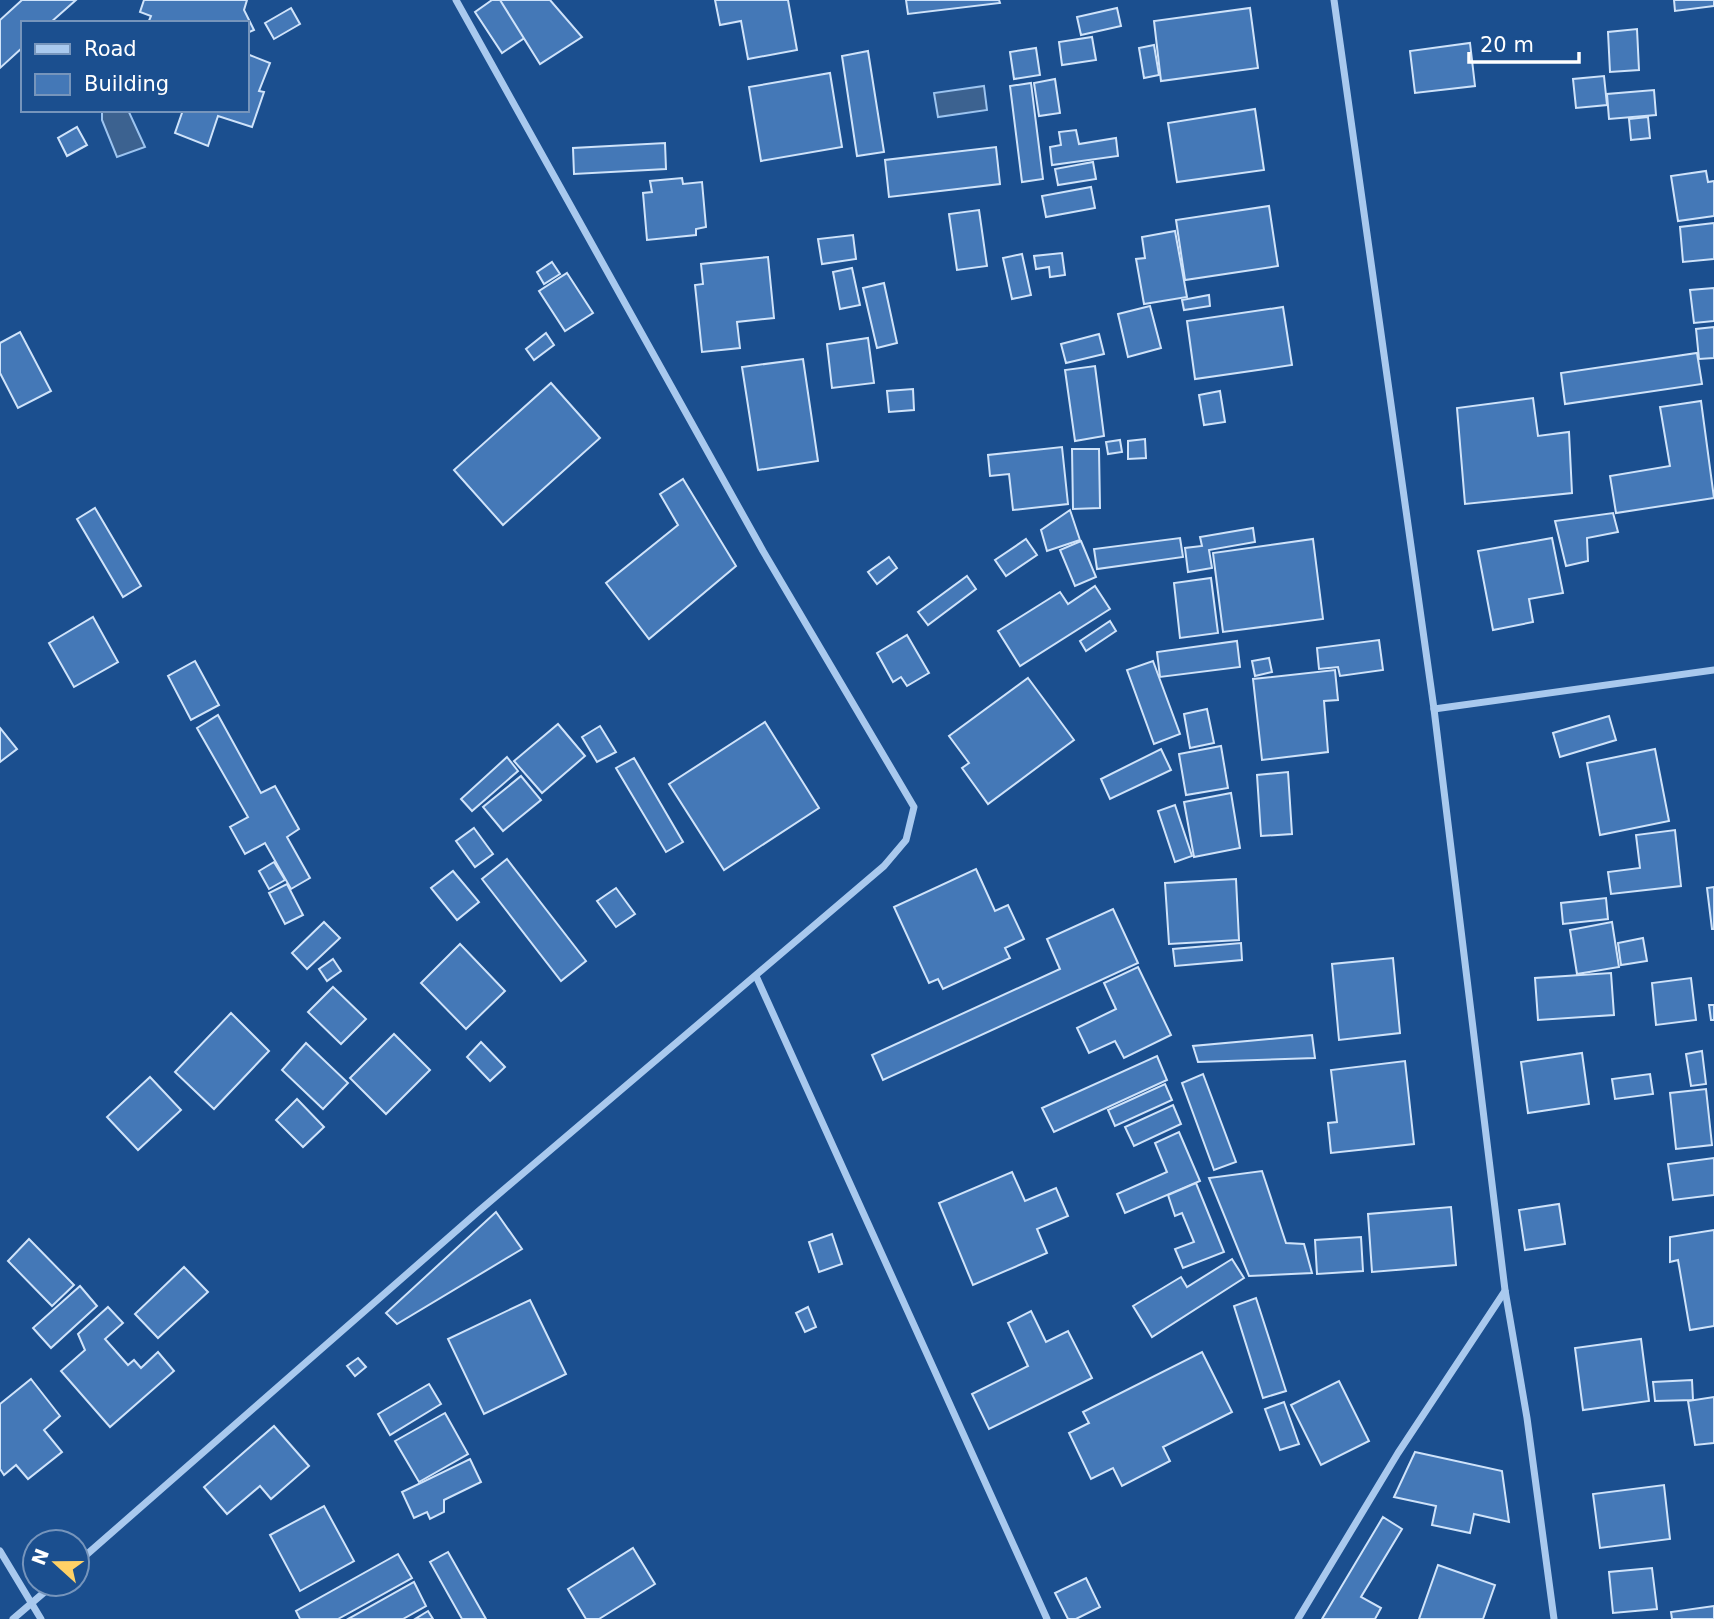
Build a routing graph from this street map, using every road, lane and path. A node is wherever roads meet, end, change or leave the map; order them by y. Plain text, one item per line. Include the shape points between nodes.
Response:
1 (456, 0) edge
2 (1334, 0) edge
3 (1714, 670) edge
4 (1434, 709) junction
5 (756, 976) junction
6 (1505, 1290) junction
7 (91, 1551) edge
8 (0, 1552) edge
9 (38, 1598) edge
10 (32, 1603) junction
11 (13, 1619) edge
12 (41, 1619) edge
13 (1047, 1619) edge
14 (1298, 1619) edge
15 (1554, 1619) edge

1 - 5 street via 763,551 914,807 905,840 884,866
2 - 4 street
3 - 4 street
4 - 6 street
5 - 7 street
5 - 13 street
6 - 14 street via 1398,1453
6 - 15 street
8 - 10 street
9 - 10 street
10 - 11 street
10 - 12 street

